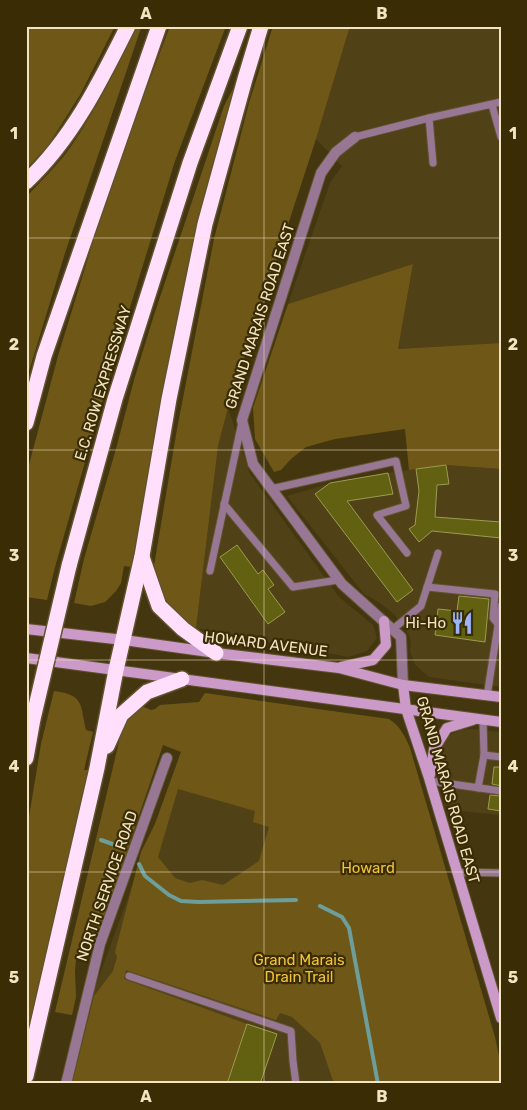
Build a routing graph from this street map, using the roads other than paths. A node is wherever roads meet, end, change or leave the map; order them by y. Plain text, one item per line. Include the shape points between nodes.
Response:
1 (128, 26) edge
2 (159, 26) edge
3 (240, 26) edge
4 (262, 26) edge
5 (501, 102) edge
6 (492, 104) junction
7 (430, 118) junction
8 (355, 137) joint
9 (501, 137) edge
10 (433, 163) dead end
11 (26, 182) edge
12 (242, 420) junction
13 (26, 423) edge
14 (271, 489) junction
15 (224, 504) junction
16 (407, 553) dead end
17 (438, 553) dead end
18 (142, 556) junction
19 (210, 571) dead end
20 (338, 580) junction
21 (427, 587) junction
22 (501, 606) edge
23 (384, 621) junction
24 (499, 624) edge
25 (26, 629) edge
26 (393, 629) junction
27 (124, 640) junction
28 (216, 653) junction
29 (26, 658) edge
30 (339, 668) junction
31 (116, 670) junction
32 (182, 679) junction
33 (403, 685) junction
34 (487, 696) junction
35 (501, 697) edge
36 (406, 710) junction
37 (479, 720) junction
38 (501, 722) edge
39 (484, 755) junction
40 (501, 757) edge
41 (26, 758) edge
42 (167, 758) dead end
43 (97, 768) junction
44 (430, 780) junction
45 (478, 788) junction
46 (501, 790) edge
47 (457, 872) junction
48 (501, 873) edge
49 (129, 976) dead end
50 (498, 995) edge
51 (501, 1018) edge
52 (26, 1076) edge
53 (66, 1084) edge
54 (296, 1084) edge

1 - 11 highway via 74,126
2 - 13 highway via 44,356
3 - 41 highway, E.C. ROW EXPRESSWAY, bridge via 190,162 121,380 69,566
4 - 18 highway via 244,78 205,224 169,399
5 - 6 lane
6 - 7 lane
6 - 9 lane
7 - 8 lane
7 - 10 lane
8 - 12 street, GRAND MARAIS ROAD EAST via 336,152 321,173
12 - 14 street, GRAND MARAIS ROAD EAST via 253,464
12 - 15 lane
14 - 16 lane via 396,461 406,506 377,515
14 - 20 street, GRAND MARAIS ROAD EAST
15 - 19 lane
15 - 20 lane via 293,587
17 - 21 lane
18 - 27 highway
18 - 28 highway via 159,606
20 - 23 street, GRAND MARAIS ROAD EAST
21 - 24 lane via 495,594 493,618
21 - 26 lane via 421,606
22 - 24 lane
23 - 26 street, GRAND MARAIS ROAD EAST
23 - 30 main road via 386,645 373,660
24 - 34 lane
25 - 27 main road, HOWARD AVENUE
26 - 33 street, GRAND MARAIS ROAD EAST via 401,637
27 - 28 main road, HOWARD AVENUE
27 - 31 highway
28 - 30 main road, HOWARD AVENUE
29 - 31 main road
30 - 33 main road, HOWARD AVENUE
31 - 32 main road
31 - 43 highway
32 - 36 main road
32 - 43 highway via 147,692 122,715
33 - 34 main road, HOWARD AVENUE
33 - 36 main road, GRAND MARAIS ROAD EAST
34 - 35 main road, HOWARD AVENUE
36 - 37 main road
36 - 44 main road, GRAND MARAIS ROAD EAST
37 - 38 main road
37 - 39 lane
37 - 44 main road via 447,728 434,749
39 - 40 lane
39 - 45 lane
42 - 53 street, NORTH SERVICE ROAD via 100,944
43 - 52 highway
44 - 45 lane
44 - 47 main road, GRAND MARAIS ROAD EAST
45 - 46 lane
47 - 48 lane
47 - 50 main road, GRAND MARAIS ROAD EAST
49 - 54 lane via 291,1031
50 - 51 main road, GRAND MARAIS ROAD EAST

